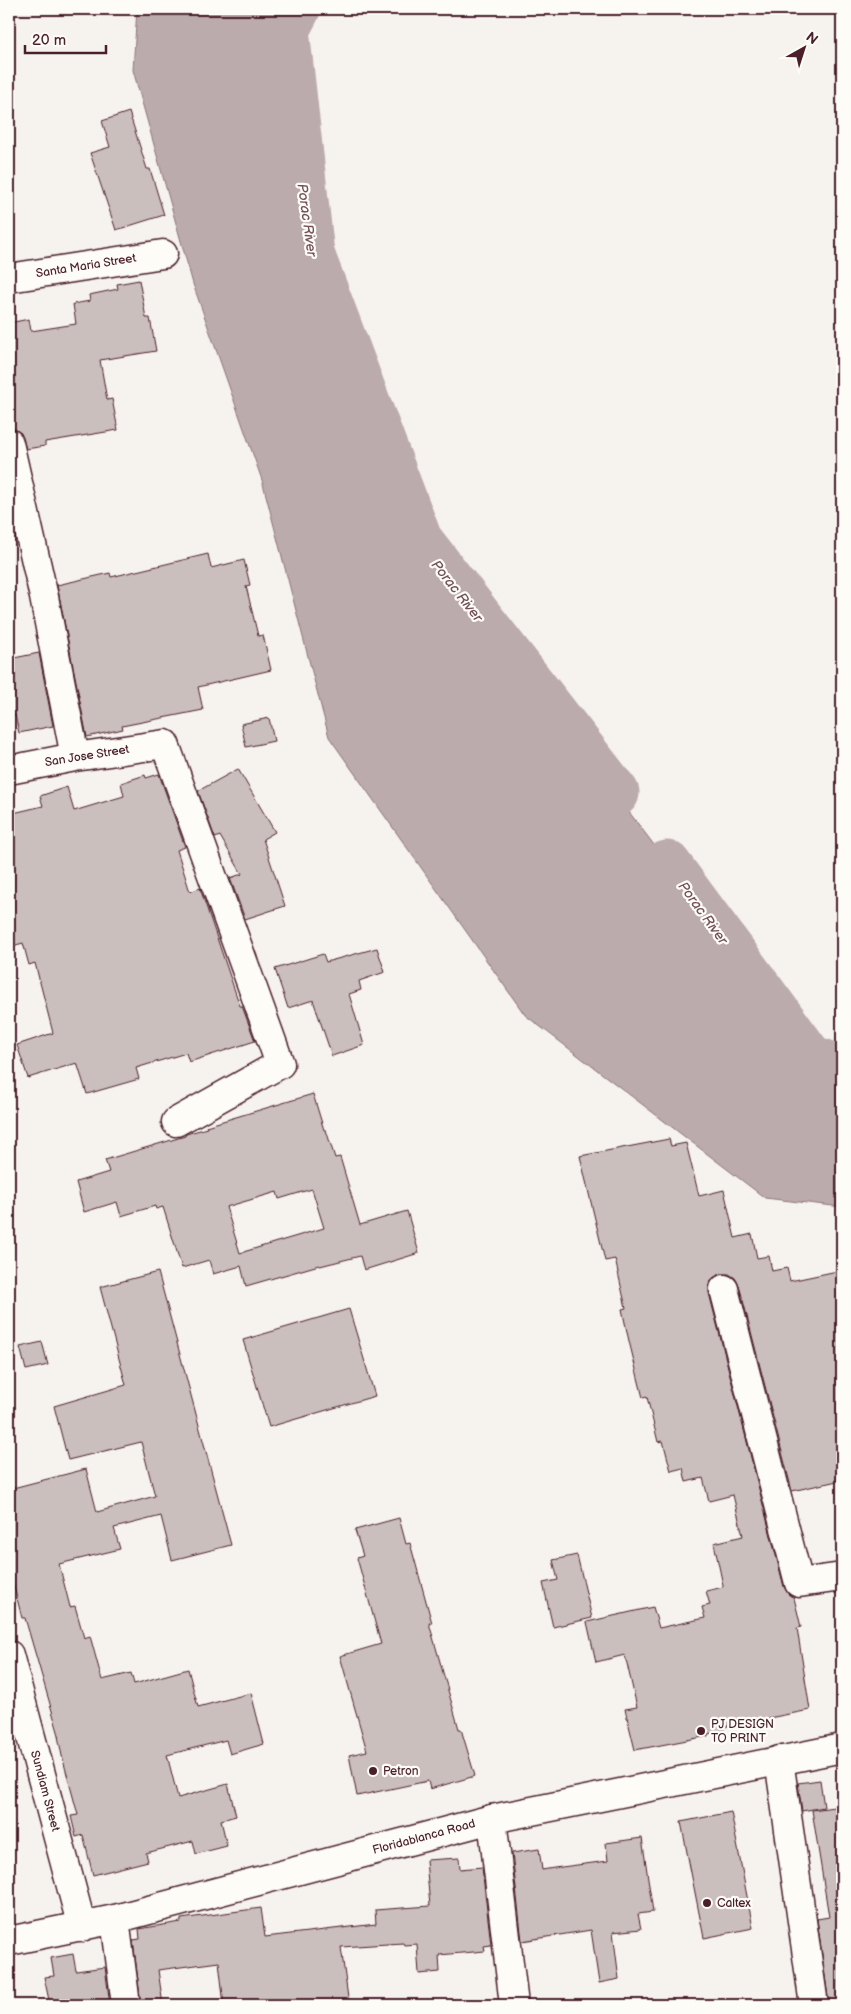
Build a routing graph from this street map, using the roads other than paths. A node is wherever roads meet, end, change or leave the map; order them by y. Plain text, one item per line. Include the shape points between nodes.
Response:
1 (162, 254) dead end
2 (9, 278) edge
3 (9, 443) edge
4 (75, 757) junction
5 (9, 770) edge
6 (176, 1122) dead end
7 (724, 1290) dead end
8 (842, 1577) edge
9 (9, 1655) edge
10 (842, 1748) edge
11 (779, 1760) junction
12 (492, 1819) junction
13 (115, 1919) junction
14 (82, 1927) junction
15 (9, 1941) edge
16 (126, 2005) edge
17 (514, 2005) edge
18 (814, 2005) edge

1 - 2 street, Santa Maria Street
3 - 4 street via 44,597
4 - 5 street, San Jose Street
4 - 6 street, San Jose Street via 165,744 280,1064
7 - 8 street via 799,1584
9 - 14 street, Sundiam Street
10 - 11 street, Floridablanca Road
11 - 12 street, Floridablanca Road
11 - 18 street
12 - 13 street, Floridablanca Road
12 - 17 street
13 - 14 street, Floridablanca Road
13 - 16 street
14 - 15 street, Floridablanca Road

